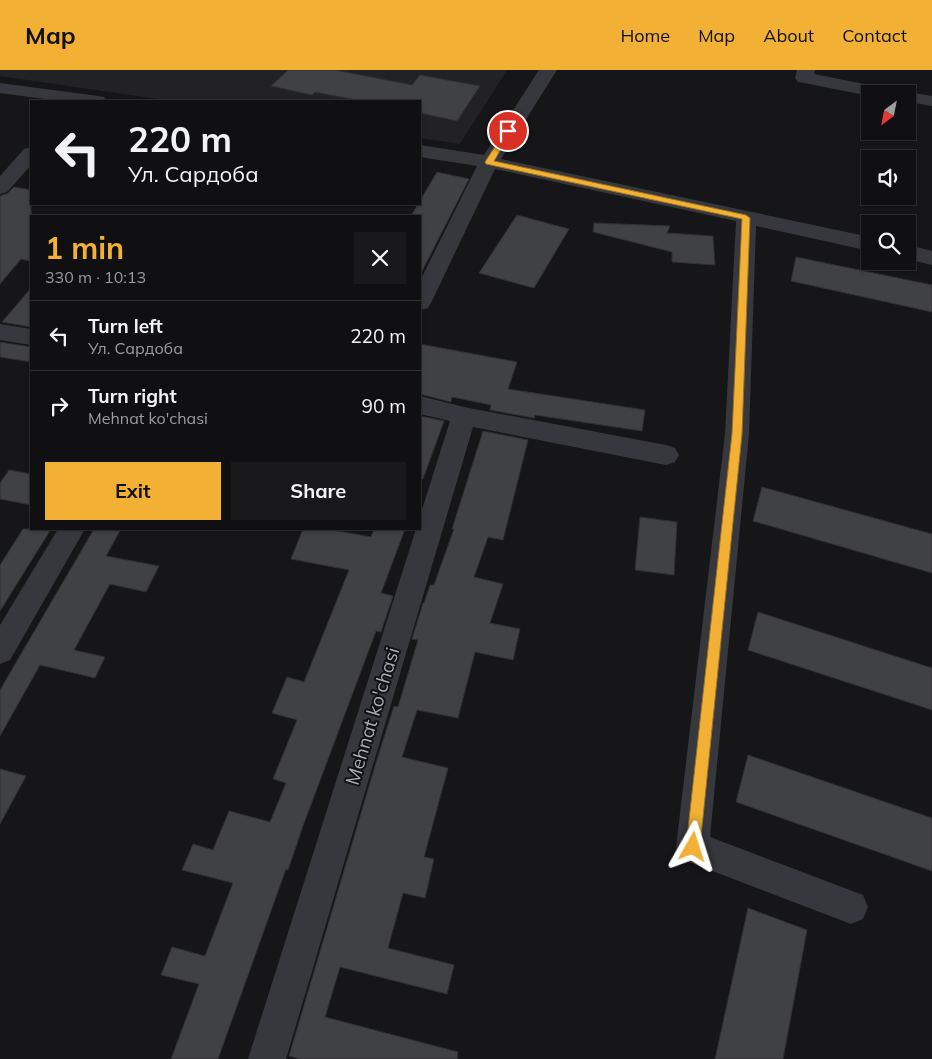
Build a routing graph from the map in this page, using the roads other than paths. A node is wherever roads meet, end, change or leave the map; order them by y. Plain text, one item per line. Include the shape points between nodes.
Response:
1 (548, 70) edge
2 (805, 74) edge
3 (861, 87) edge
4 (0, 88) edge
5 (916, 99) edge
6 (85, 100) edge
7 (932, 102) edge
8 (421, 151) edge
9 (30, 154) edge
10 (489, 162) junction
11 (0, 188) edge
12 (746, 218) junction
13 (861, 242) edge
14 (916, 254) edge
15 (932, 258) edge
16 (421, 301) edge
17 (0, 332) edge
18 (30, 337) edge
19 (421, 405) edge
20 (464, 416) junction
21 (666, 455) dead end
22 (71, 530) edge
23 (0, 650) edge
24 (851, 907) dead end
25 (267, 1059) edge

1 - 10 street
2 - 3 street
4 - 6 street
5 - 7 street
8 - 10 street
9 - 11 street
10 - 12 street
10 - 16 street
12 - 13 street
12 - 24 street via 737,434 693,847
14 - 15 street
17 - 18 street
19 - 20 street
20 - 21 street
20 - 25 street, Mehnat ko'chasi
22 - 23 street

